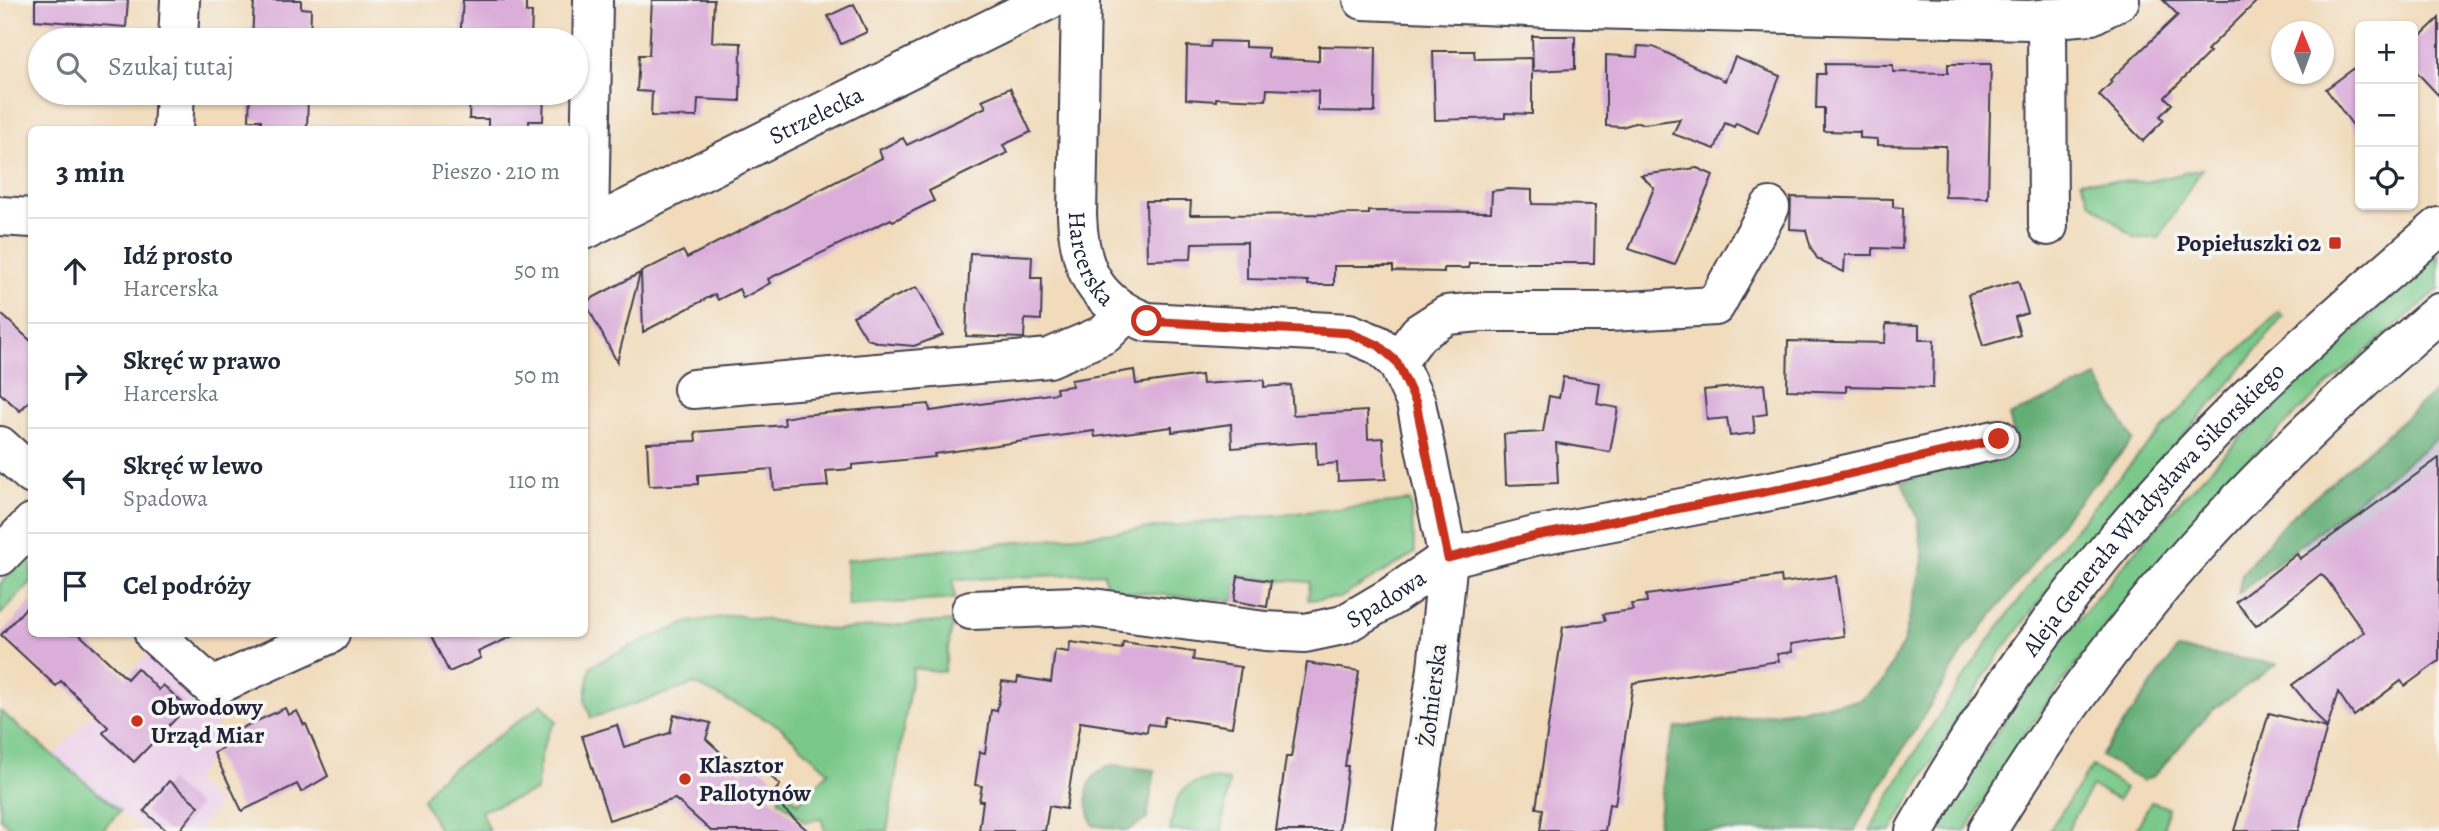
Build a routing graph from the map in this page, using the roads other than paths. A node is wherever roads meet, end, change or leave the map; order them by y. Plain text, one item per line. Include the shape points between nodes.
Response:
1 (180, 0) edge
2 (593, 0) edge
3 (1049, 0) edge
4 (1082, 0) edge
5 (1363, 0) edge
6 (2120, 0) edge
7 (2047, 18) junction
8 (179, 28) edge
9 (174, 105) edge
10 (173, 126) edge
11 (588, 191) edge
12 (1770, 207) dead end
13 (0, 216) edge
14 (28, 218) edge
15 (2048, 226) dead end
16 (2439, 227) edge
17 (588, 229) edge
18 (2439, 313) edge
19 (1125, 314) junction
20 (1397, 362) junction
21 (693, 389) dead end
22 (1999, 439) dead end
23 (0, 446) edge
24 (28, 471) edge
25 (28, 527) edge
26 (0, 555) edge
27 (1448, 558) junction
28 (971, 610) dead end
29 (157, 637) edge
30 (323, 637) edge
31 (1413, 831) edge
32 (1915, 831) edge
33 (1987, 831) edge

1 - 8 street
2 - 11 street
3 - 17 street, Strzelecka
4 - 19 street, Harcerska via 1077,230 1092,282
5 - 7 street
6 - 7 street via 2091,15
7 - 15 street
9 - 10 street
12 - 20 street via 1714,306 1447,315 1419,333
13 - 14 street
16 - 32 street, Aleja Generała Władysława Sikorskiego via 2238,408 2123,532 2005,684
18 - 33 street via 2324,415 2193,551 2086,683
19 - 20 street, Harcerska via 1147,321 1349,333 1378,345
19 - 21 street via 1105,334 1049,358
20 - 27 street, Harcerska via 1416,403
22 - 27 street, Spadowa
23 - 24 street
25 - 26 street
27 - 28 street, Spadowa via 1343,625 1305,633 1078,606
27 - 31 street, Żołnierska
29 - 30 street via 212,687

